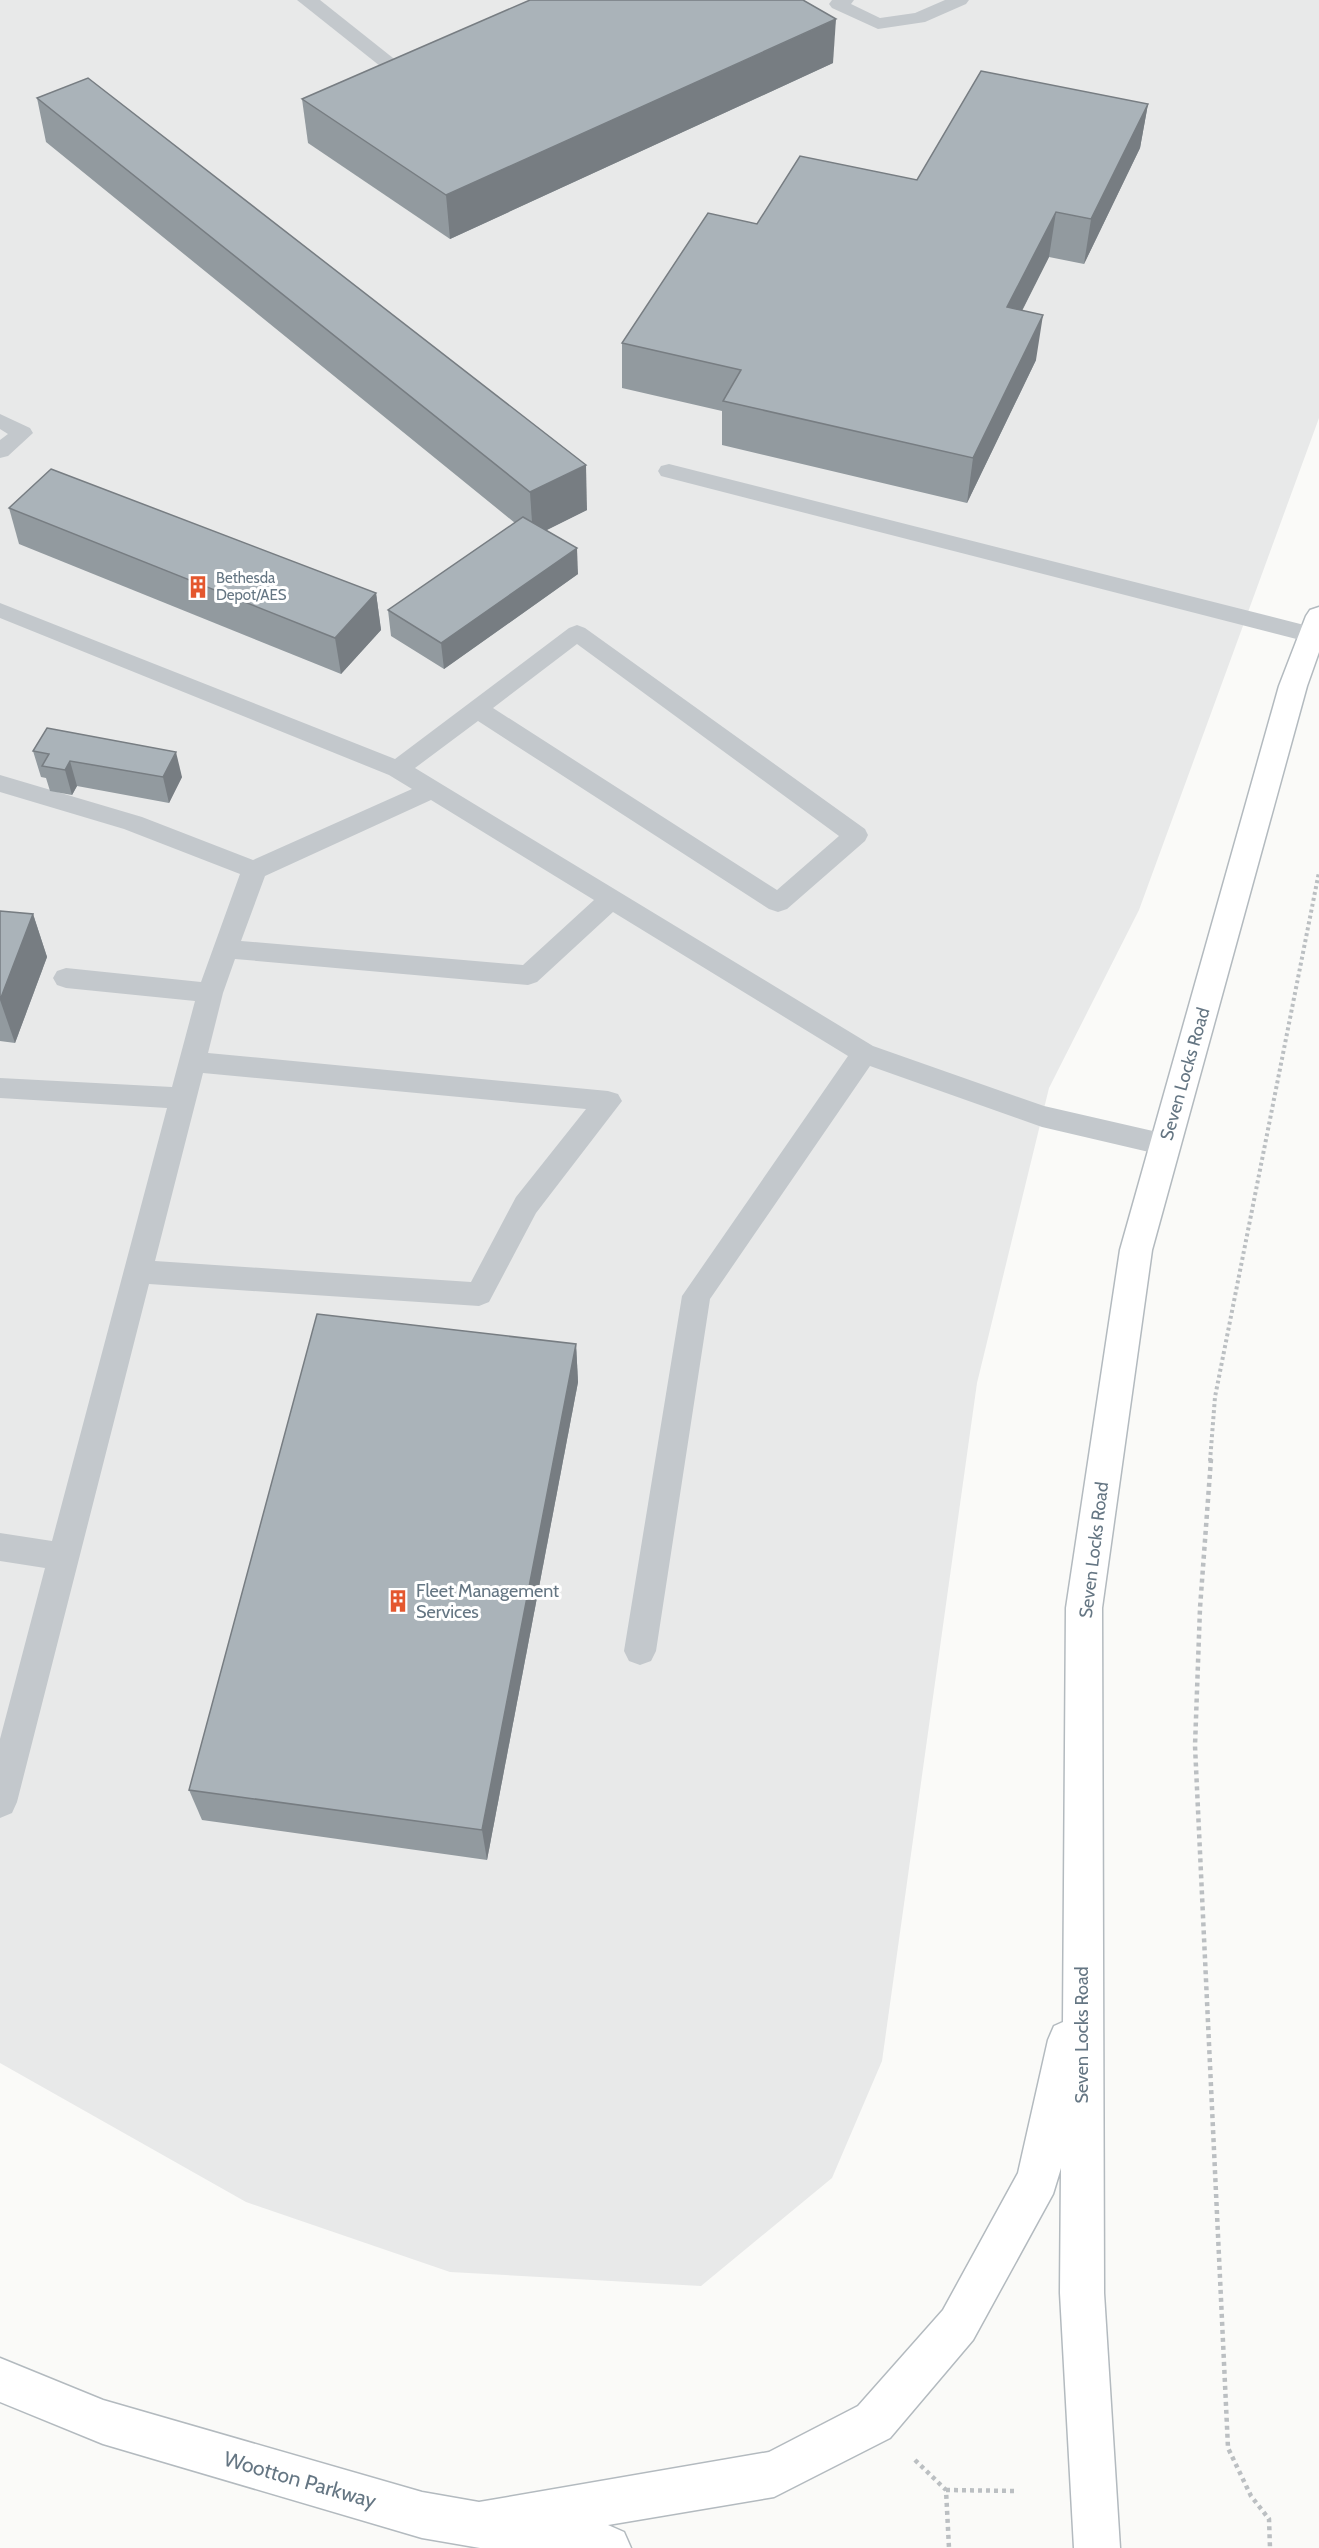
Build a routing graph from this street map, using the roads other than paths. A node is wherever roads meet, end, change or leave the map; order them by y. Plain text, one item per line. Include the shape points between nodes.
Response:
1 (307, 0) edge
2 (960, 0) edge
3 (842, 2) edge
4 (817, 12) edge
5 (439, 104) edge
6 (0, 420) edge
7 (0, 451) edge
8 (669, 471) dead end
9 (0, 610) edge
10 (1316, 626) edge
11 (477, 709) junction
12 (398, 769) junction
13 (0, 783) edge
14 (432, 790) junction
15 (255, 870) junction
16 (612, 899) junction
17 (226, 949) junction
18 (66, 978) dead end
19 (210, 993) junction
20 (864, 1053) junction
21 (191, 1062) junction
22 (0, 1088) edge
23 (181, 1098) junction
24 (1166, 1145) junction
25 (137, 1272) junction
26 (0, 1548) edge
27 (64, 1557) junction
28 (640, 1652) dead end
29 (0, 1802) edge
30 (1082, 1977) junction
31 (0, 2380) edge
32 (482, 2524) junction
33 (608, 2548) edge
34 (1096, 2548) edge

1 - 5 street
2 - 3 lane via 919,18 878,24
3 - 4 lane
6 - 7 lane via 22,433
8 - 10 lane
9 - 12 lane
10 - 24 main road, Seven Locks Road via 1293,686
11 - 11 lane via 577,633 856,835 778,903
11 - 12 lane
12 - 14 lane
13 - 15 lane via 133,823
14 - 15 lane
14 - 16 lane
15 - 17 lane
16 - 17 lane via 528,975
16 - 20 lane
17 - 19 lane
18 - 19 lane
19 - 21 lane
20 - 24 lane via 1042,1116
20 - 28 lane via 696,1296
21 - 23 lane
21 - 25 lane via 608,1101 526,1205 479,1294
22 - 23 lane
23 - 25 lane
24 - 30 main road, Seven Locks Road via 1136,1250 1084,1608
25 - 27 lane
26 - 27 lane
27 - 29 lane
30 - 32 main road via 1038,2179 958,2325 874,2422 774,2474
30 - 34 main road, Seven Locks Road via 1082,2293
31 - 32 main road, Wootton Parkway via 103,2422 422,2515
32 - 33 main road, Wootton Parkway

